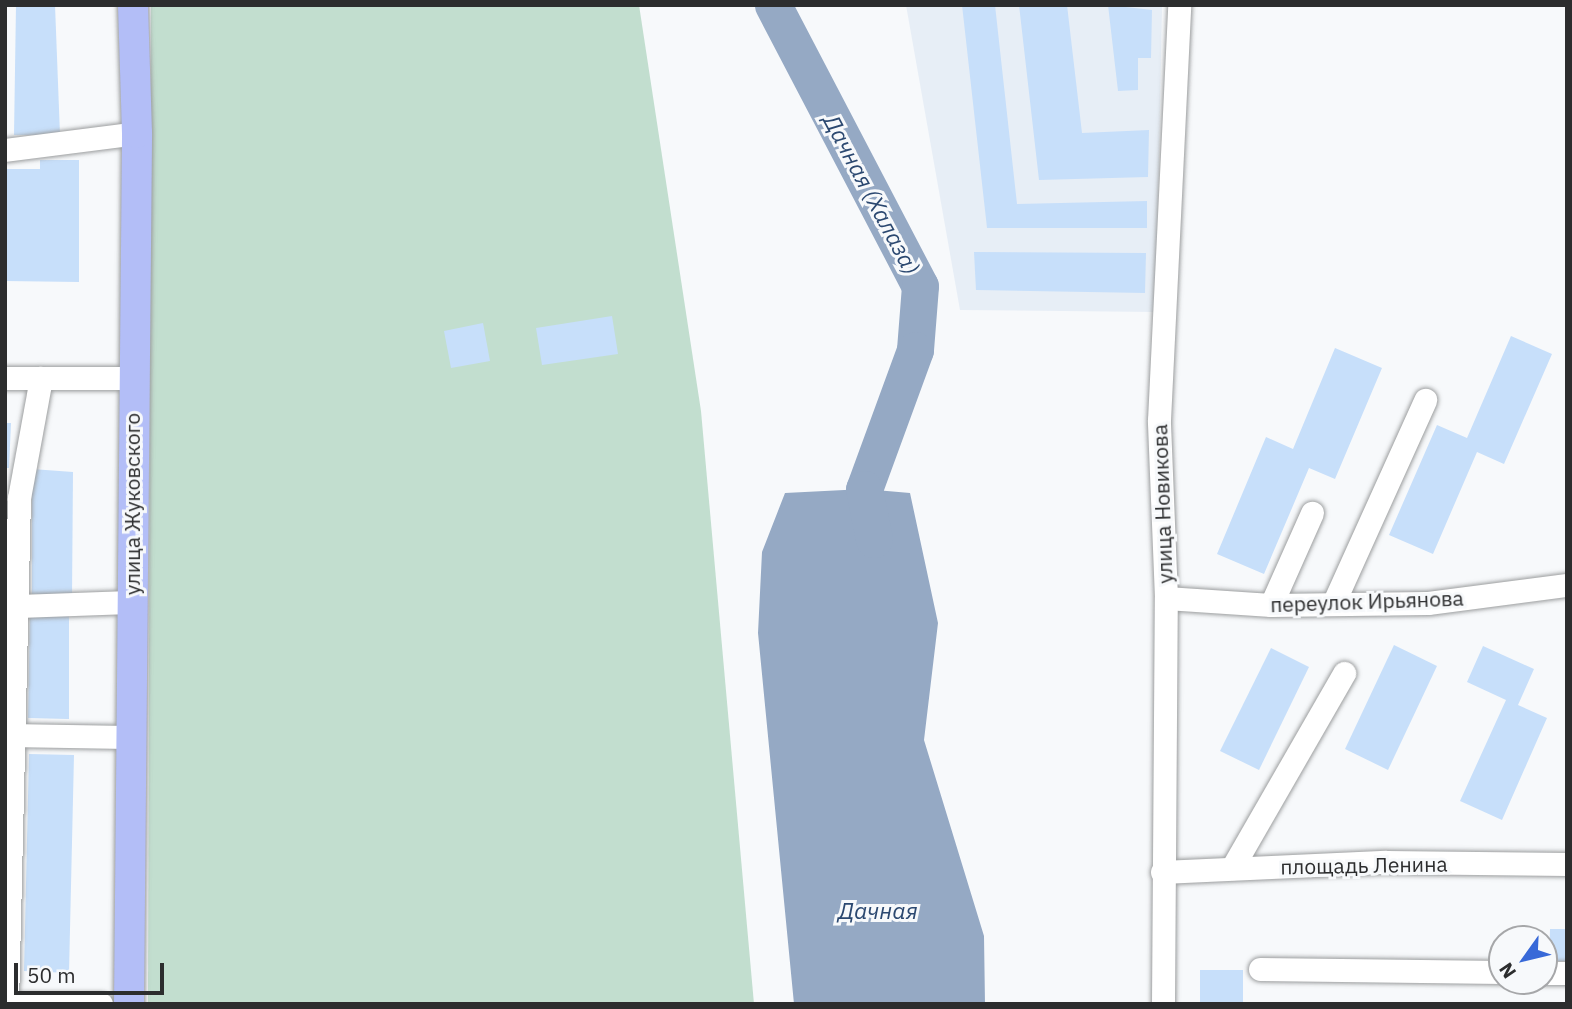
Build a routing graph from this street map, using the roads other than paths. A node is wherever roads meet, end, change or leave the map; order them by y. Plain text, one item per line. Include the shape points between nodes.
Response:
1 (133, 5) edge
2 (1178, 5) edge
3 (137, 133) junction
4 (5, 150) edge
5 (5, 378) edge
6 (41, 378) junction
7 (132, 378) junction
8 (1425, 400) dead end
9 (12, 498) edge
10 (1312, 513) dead end
11 (1567, 585) edge
12 (1166, 598) junction
13 (1334, 601) junction
14 (132, 602) junction
15 (1271, 605) junction
16 (16, 606) junction
17 (1344, 673) dead end
18 (9, 735) edge
19 (131, 737) junction
20 (9, 801) edge
21 (1567, 863) edge
22 (1233, 868) junction
23 (1162, 872) junction
24 (1260, 969) dead end
25 (1488, 972) edge
26 (7, 1004) edge
27 (101, 1004) edge
28 (129, 1004) edge
29 (1163, 1004) edge

1 - 3 main road, улица Жуковского
2 - 12 street, улица Новикова via 1159,420
3 - 4 street
3 - 7 main road, улица Жуковского
5 - 6 street
6 - 7 street
6 - 9 street
7 - 14 main road, улица Жуковского
8 - 13 street
9 - 16 street
10 - 15 street
11 - 13 street, переулок Ирьянова via 1428,603
12 - 15 street, переулок Ирьянова
12 - 23 street, улица Новикова
13 - 15 street, переулок Ирьянова
14 - 16 street
14 - 19 main road, улица Жуковского
16 - 18 street
17 - 22 street
18 - 19 street
18 - 20 street
19 - 28 main road, улица Жуковского
20 - 26 street
21 - 22 street, площадь Ленина via 1386,862
22 - 23 street, площадь Ленина
23 - 29 street, улица Новикова
24 - 25 street
26 - 27 street

